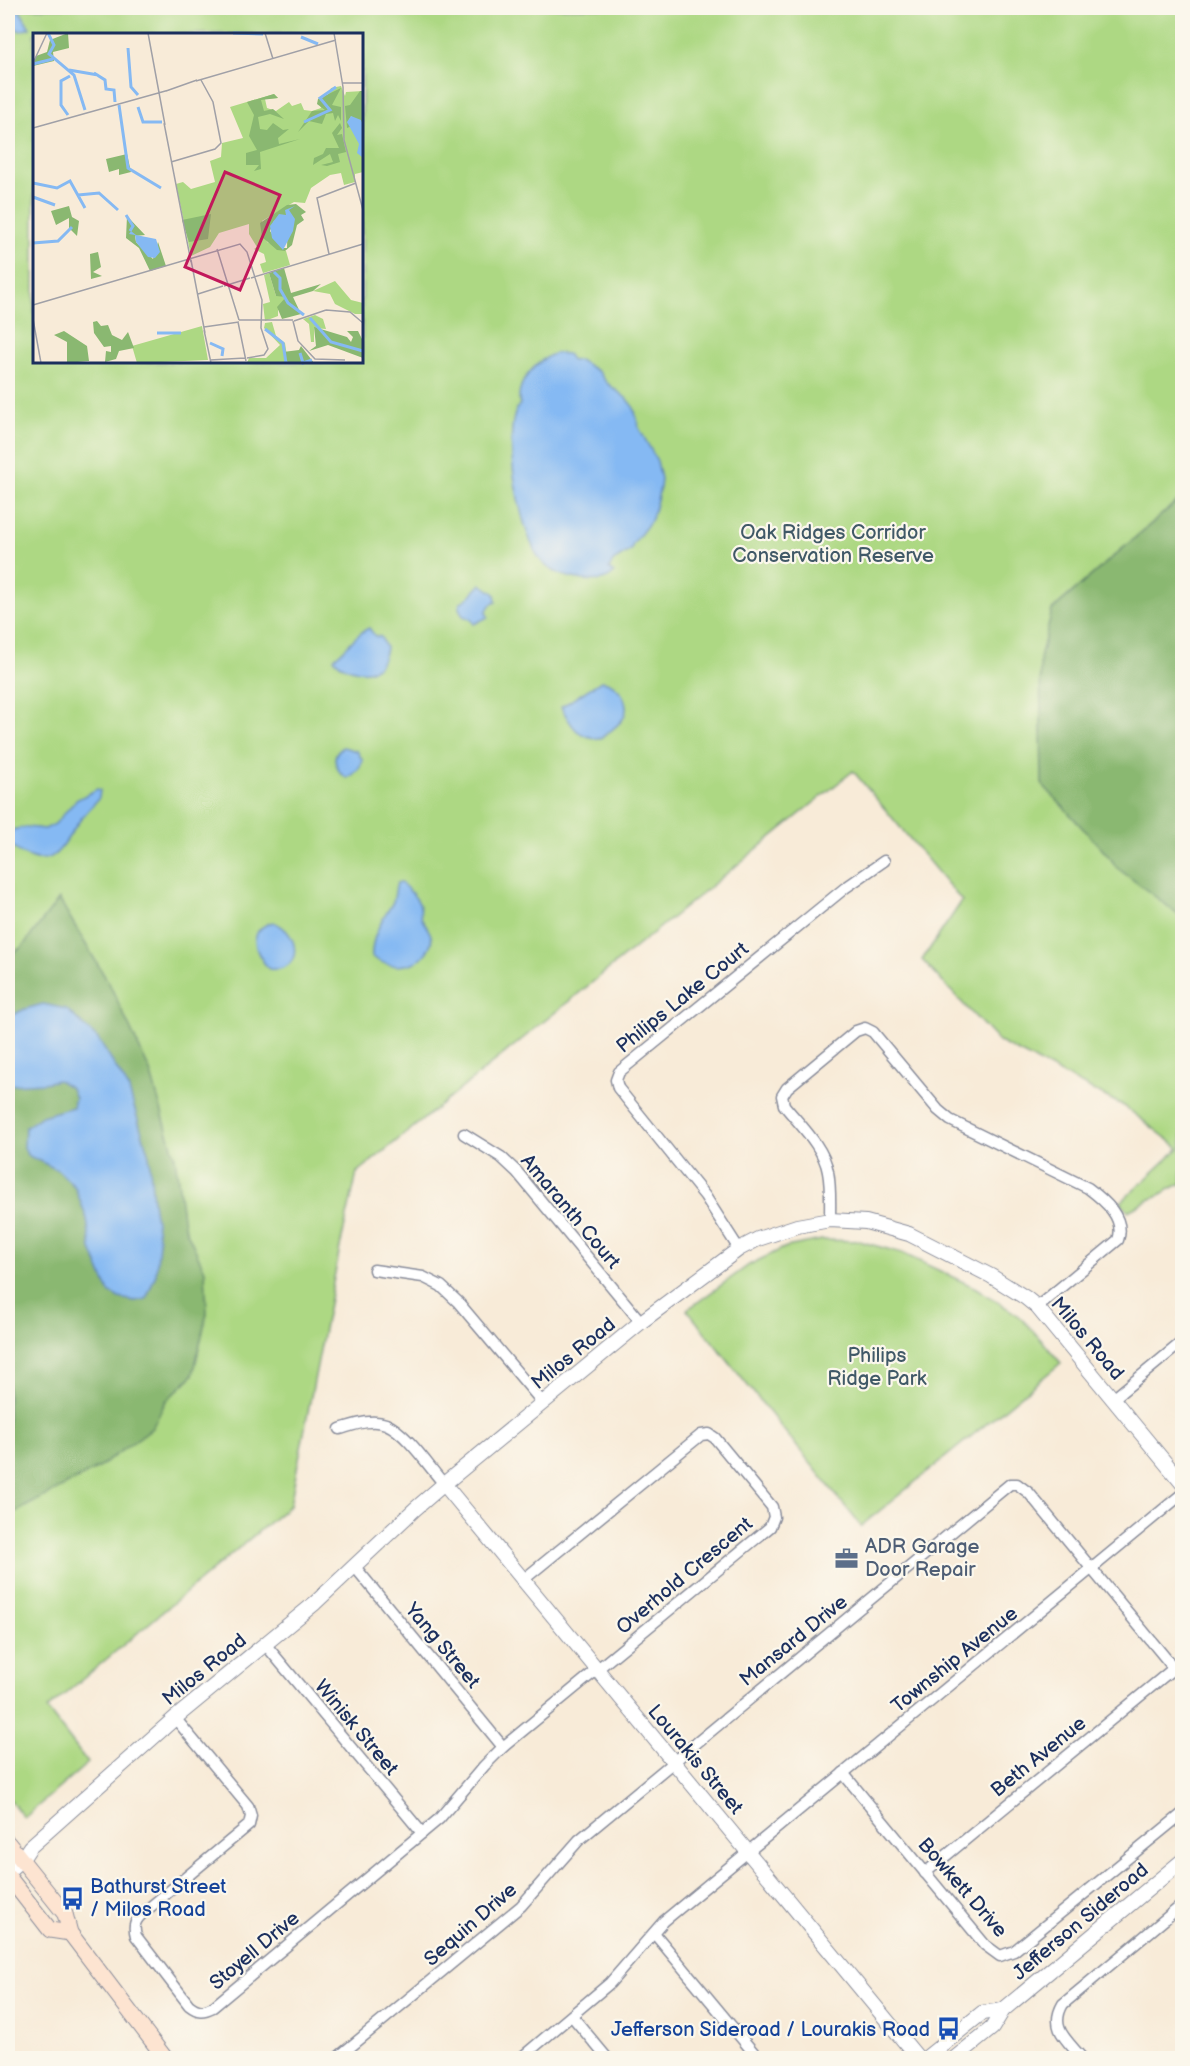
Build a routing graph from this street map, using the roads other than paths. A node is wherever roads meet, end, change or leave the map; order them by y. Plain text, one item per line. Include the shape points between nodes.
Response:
1 (884, 861) dead end
2 (464, 1134) dead end
3 (831, 1220) junction
4 (739, 1249) junction
5 (374, 1270) dead end
6 (1037, 1307) junction
7 (641, 1322) junction
8 (1182, 1342) edge
9 (1113, 1399) junction
10 (543, 1403) junction
11 (340, 1429) dead end
12 (1182, 1483) edge
13 (444, 1484) junction
14 (1182, 1494) edge
15 (355, 1567) junction
16 (1092, 1568) junction
17 (523, 1580) junction
18 (265, 1644) junction
19 (1174, 1668) junction
20 (597, 1670) junction
21 (1182, 1678) edge
22 (175, 1718) junction
23 (503, 1747) junction
24 (674, 1762) junction
25 (843, 1773) junction
26 (1182, 1814) edge
27 (422, 1833) junction
28 (8, 1843) edge
29 (748, 1852) junction
30 (22, 1859) junction
31 (1182, 1861) edge
32 (8, 1871) edge
33 (925, 1873) junction
34 (8, 1876) edge
35 (1182, 1905) edge
36 (70, 1933) junction
37 (654, 1933) junction
38 (1003, 2010) junction
39 (572, 2016) junction
40 (165, 2058) edge
41 (337, 2058) edge
42 (521, 2058) edge
43 (607, 2058) edge
44 (758, 2058) edge
45 (918, 2058) edge
46 (926, 2058) edge
47 (955, 2058) edge
48 (1082, 2058) edge

1 - 4 street, Philips Lake Court via 845,888 619,1072 616,1080 618,1088 705,1196
2 - 7 street, Amaranth Court via 517,1172
3 - 4 street, Milos Road via 781,1230
3 - 6 street, Milos Road via 866,1222 909,1234 991,1276
3 - 6 street via 825,1162 784,1105 782,1096 856,1030 865,1028 873,1032 950,1120 1088,1188 1120,1222 1118,1240
4 - 7 street, Milos Road
5 - 10 street via 423,1276 441,1286
6 - 9 street, Milos Road
7 - 10 street, Milos Road
8 - 9 street
9 - 12 street, Milos Road
10 - 13 street, Milos Road
11 - 13 street via 362,1423 385,1424 406,1440
13 - 15 street, Milos Road
13 - 17 street, Lourakis Street
14 - 16 street, Township Avenue
15 - 18 street, Milos Road
15 - 23 street, Yang Street
16 - 19 street
16 - 24 street, Mansard Drive via 1029,1492 1017,1484 1010,1485
16 - 25 street, Township Avenue
17 - 20 street, Lourakis Street
17 - 20 street, Overhold Crescent via 701,1435 715,1438 772,1507 770,1527
18 - 22 street, Milos Road
18 - 27 street, Winisk Street
19 - 21 street
19 - 33 street, Beth Avenue
20 - 23 street, Stoyell Drive
20 - 24 street, Lourakis Street
22 - 27 street, Stoyell Drive via 248,1806 251,1816 249,1825 136,1920 134,1927 136,1936 196,2011 213,2007
22 - 30 street, Milos Road via 39,1839
23 - 27 street, Stoyell Drive
24 - 29 street, Lourakis Street
24 - 41 street, Sequin Drive via 579,1840 521,1906
25 - 29 street, Township Avenue
25 - 33 street, Bowkett Drive
26 - 33 street, Bowkett Drive via 1007,1955 1000,1956 985,1945
28 - 30 main road
29 - 37 street
29 - 45 street, Lourakis Street
30 - 32 street, Milos Road
30 - 36 main road via 65,1914
31 - 38 street, Jefferson Sideroad
34 - 36 main road via 50,1930
35 - 48 street via 1063,2004 1058,2012 1059,2030
36 - 40 main road
37 - 39 street via 610,1983
37 - 44 street
38 - 46 street, Jefferson Sideroad via 982,2013
38 - 47 street, Jefferson Sideroad via 992,2028
39 - 42 street
39 - 43 street

